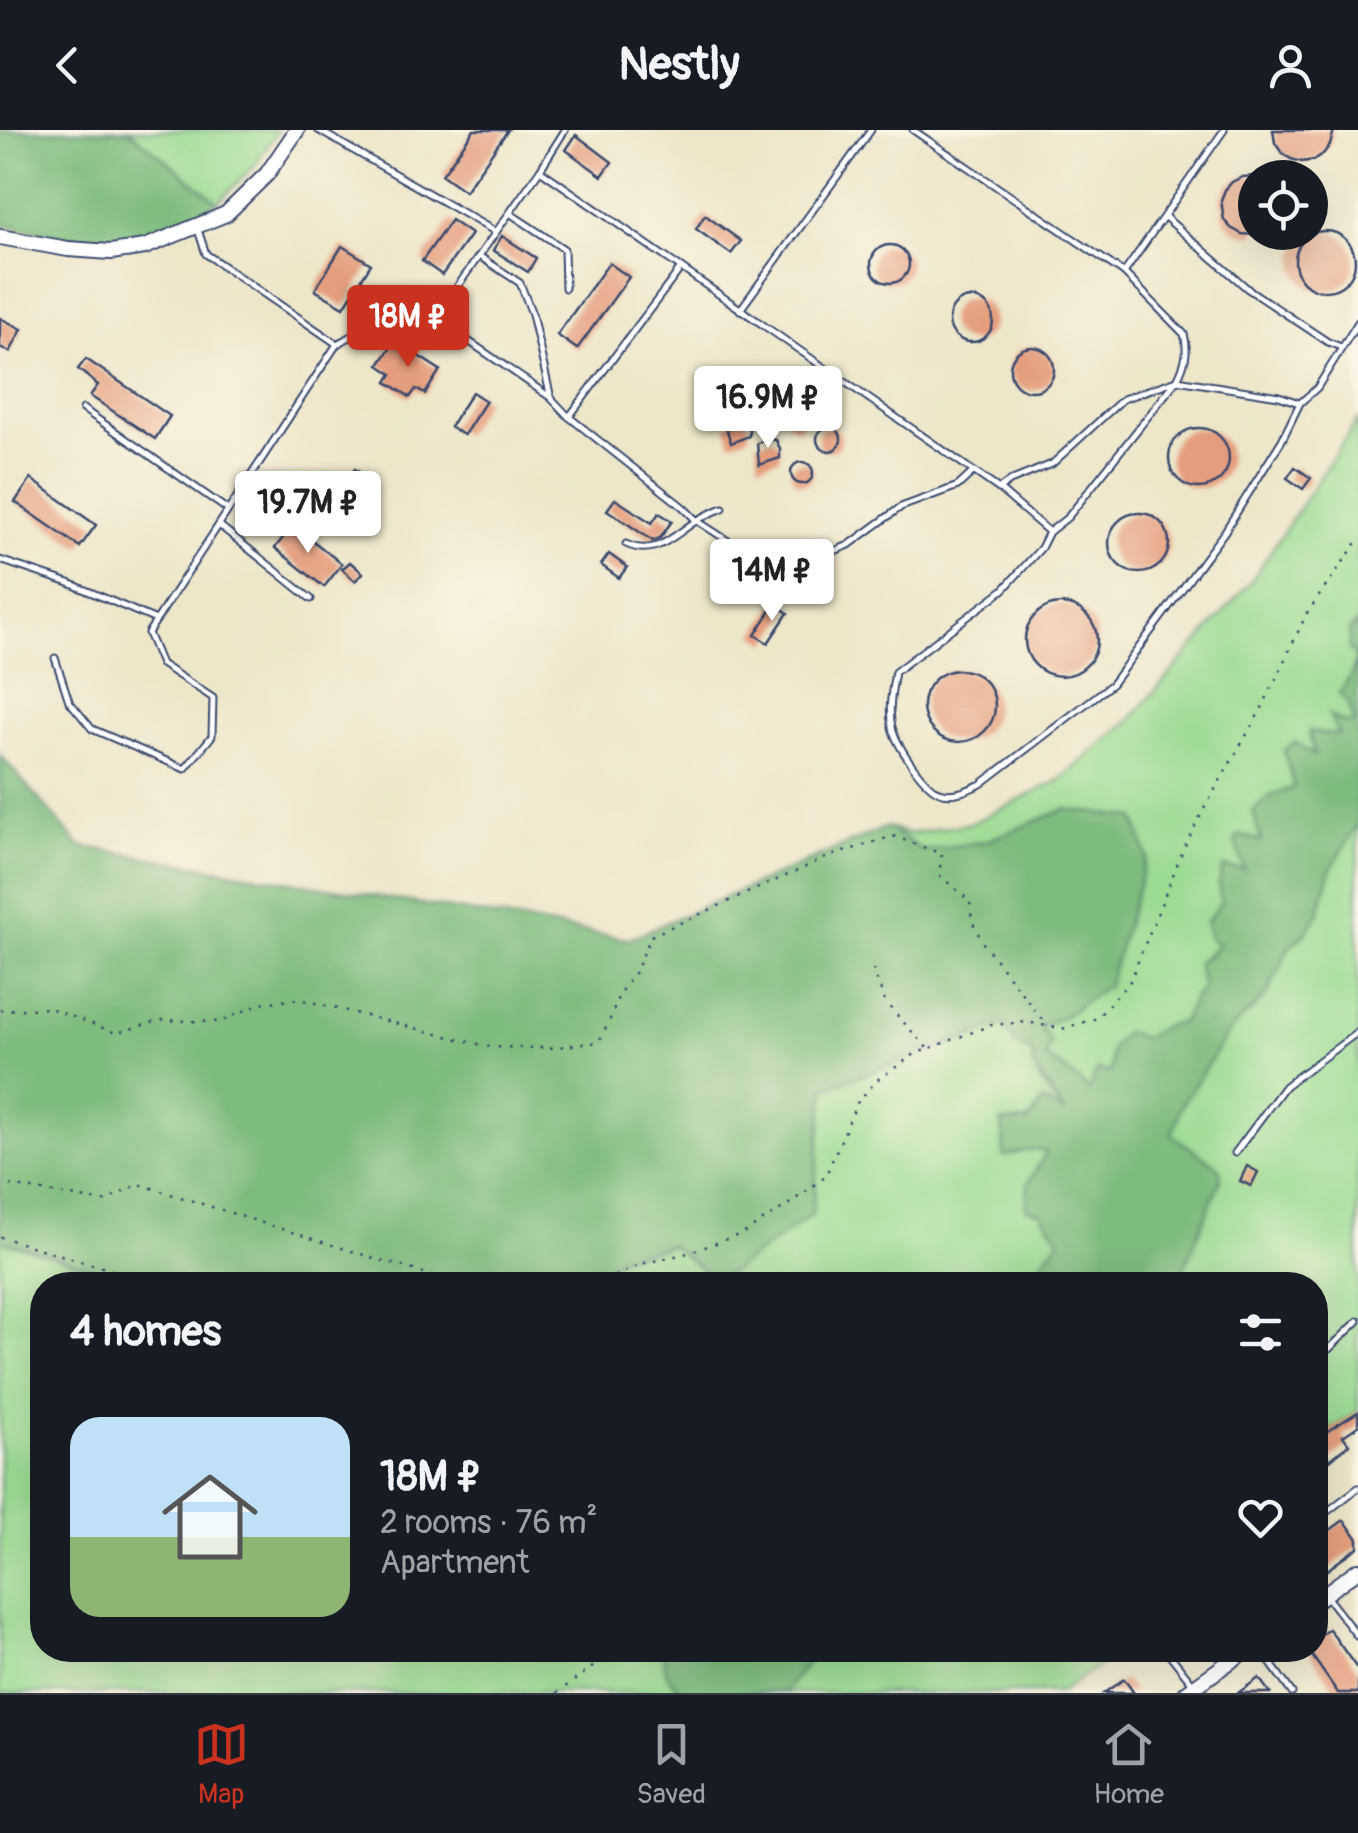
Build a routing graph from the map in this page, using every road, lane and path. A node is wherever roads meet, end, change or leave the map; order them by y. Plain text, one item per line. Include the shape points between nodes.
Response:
1 (297, 130) edge
2 (318, 130) edge
3 (565, 130) edge
4 (871, 130) edge
5 (913, 130) edge
6 (1224, 130) edge
7 (540, 170) junction
8 (510, 213) junction
9 (1164, 217) junction
10 (197, 228) junction
11 (496, 232) junction
12 (0, 237) edge
13 (480, 256) junction
14 (681, 268) junction
15 (1124, 273) junction
16 (566, 288) dead end
17 (740, 310) junction
18 (435, 318) junction
19 (1358, 322) edge
20 (337, 344) junction
21 (1341, 347) junction
22 (1177, 380) junction
23 (550, 396) junction
24 (1300, 403) junction
25 (82, 410) dead end
26 (569, 418) junction
27 (973, 472) junction
28 (999, 488) junction
29 (723, 508) dead end
30 (228, 510) junction
31 (696, 520) junction
32 (219, 525) junction
33 (1049, 532) junction
34 (1358, 541) edge
35 (626, 544) dead end
36 (0, 560) edge
37 (311, 599) dead end
38 (156, 620) junction
39 (55, 658) dead end
40 (873, 969) dead end
41 (0, 1010) edge
42 (1048, 1026) junction
43 (1358, 1032) edge
44 (928, 1049) junction
45 (1235, 1153) dead end
46 (0, 1183) edge
47 (0, 1237) edge
48 (118, 1272) edge
49 (420, 1272) edge
50 (622, 1272) edge
51 (1358, 1321) edge
52 (1329, 1349) dead end
53 (1358, 1488) edge
54 (1328, 1511) edge
55 (1358, 1570) edge
56 (1328, 1592) edge
57 (1328, 1606) edge
58 (1358, 1637) edge
59 (596, 1662) edge
60 (1174, 1662) edge
61 (1230, 1662) edge
62 (1270, 1662) edge
63 (1191, 1690) edge
64 (557, 1693) edge
65 (1292, 1693) edge

1 - 10 street via 246,196
2 - 11 lane
3 - 7 lane
4 - 17 lane
5 - 15 lane
6 - 9 lane
7 - 8 lane
7 - 14 lane
8 - 11 lane
8 - 16 lane via 564,249
9 - 15 lane
9 - 21 lane via 1248,289
10 - 12 street via 112,252
10 - 20 lane via 206,254
11 - 13 lane
13 - 18 lane
13 - 23 lane via 520,283
14 - 17 lane
14 - 26 lane
15 - 22 lane via 1184,334 1186,362
17 - 27 lane
18 - 20 lane via 413,329 370,326
18 - 23 lane
19 - 21 lane
20 - 30 lane
21 - 24 lane
22 - 24 lane
22 - 28 lane via 1123,399 1052,464
22 - 33 lane
23 - 26 lane
24 - 33 lane via 1225,531 1112,684 981,784 941,793 920,779 892,729 896,672 1002,590
25 - 30 lane
26 - 31 lane
27 - 28 lane
27 - 31 lane via 958,486 900,507 848,545 779,574
28 - 33 lane
29 - 31 lane
30 - 32 lane
31 - 35 lane via 662,547
32 - 37 lane
32 - 38 lane
34 - 42 path via 1307,613 1206,805 1130,981 1096,1018 1062,1029
36 - 38 lane
38 - 39 lane via 148,633 161,664 213,698 212,736 184,770 92,729 69,702
40 - 44 path via 885,1002
41 - 42 path via 50,1008 116,1033 162,1020 221,1022 262,1003 299,999 490,1047 598,1042 651,936 828,857 893,836 942,854 939,876 970,901 983,943
42 - 44 path via 990,1025
43 - 45 lane via 1285,1086
44 - 50 path via 877,1080 857,1103 826,1177 789,1204 744,1234
46 - 49 path via 102,1202 140,1184
47 - 48 path
51 - 52 lane
53 - 54 lane
55 - 56 street
57 - 58 lane
59 - 64 path
60 - 63 lane
61 - 63 street
62 - 65 lane

